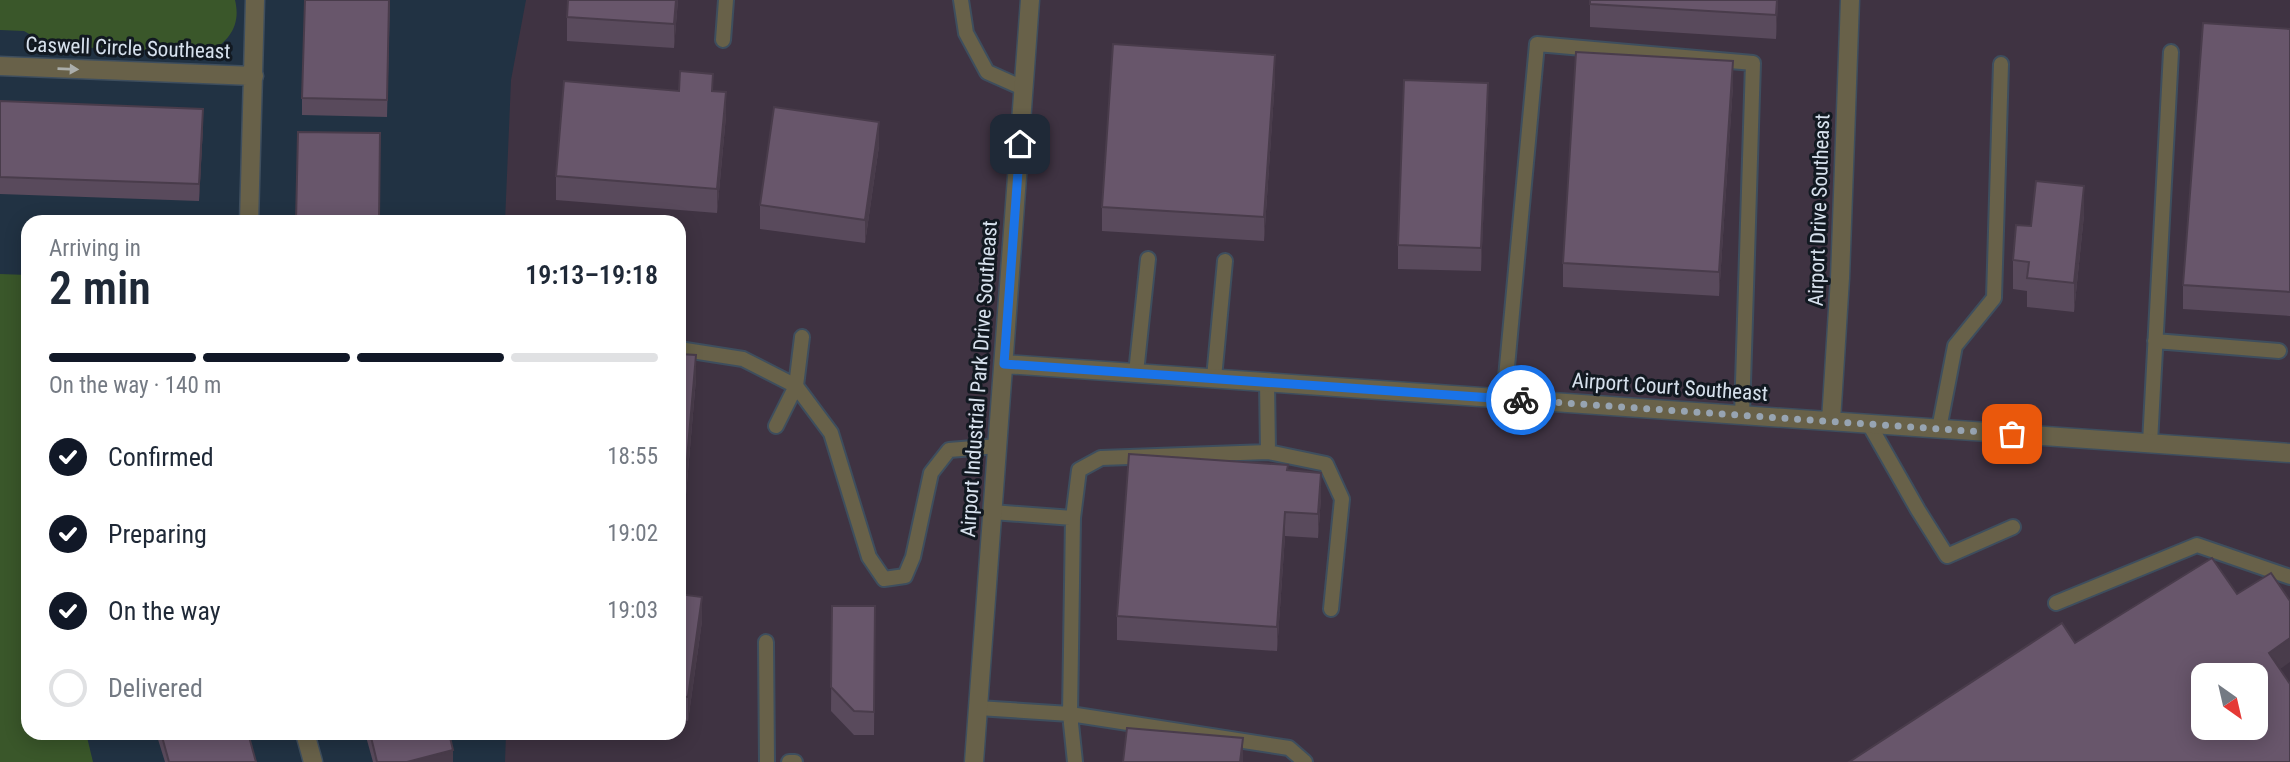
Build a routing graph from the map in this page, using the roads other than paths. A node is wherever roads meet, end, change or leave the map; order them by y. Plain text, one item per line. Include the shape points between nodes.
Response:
1 (255, 0) edge
2 (726, 0) edge
3 (961, 0) edge
4 (1030, 0) edge
5 (1850, 0) edge
6 (723, 40) dead end
7 (2171, 52) dead end
8 (2001, 64) dead end
9 (0, 66) edge
10 (254, 76) junction
11 (1023, 88) junction
12 (249, 215) edge
13 (1148, 259) dead end
14 (1226, 261) dead end
15 (802, 337) dead end
16 (2155, 341) junction
17 (686, 350) edge
18 (2280, 351) dead end
19 (1004, 364) junction
20 (1136, 373) junction
21 (1214, 378) junction
22 (1267, 382) junction
23 (796, 386) junction
24 (1504, 398) junction
25 (1742, 415) junction
26 (1831, 421) junction
27 (1870, 424) junction
28 (776, 426) dead end
29 (1939, 429) junction
30 (2150, 443) junction
31 (998, 446) junction
32 (1268, 452) junction
33 (2290, 453) edge
34 (992, 512) junction
35 (1073, 518) junction
36 (2013, 527) dead end
37 (2290, 577) edge
38 (2056, 603) dead end
39 (1331, 609) dead end
40 (766, 642) dead end
41 (978, 708) junction
42 (1070, 714) junction
43 (307, 740) edge
44 (313, 762) edge
45 (767, 762) edge
46 (974, 762) edge
47 (1075, 762) edge
48 (1305, 762) edge

1 - 10 street
2 - 6 lane
3 - 11 lane via 965,33 987,72
4 - 11 street, Airport Industrial Park Drive Southeast
5 - 26 street, Airport Drive Southeast
7 - 16 lane
8 - 29 lane via 1994,298 1955,346
9 -> 10 street, Caswell Circle Southeast
10 - 12 street
11 - 19 street, Airport Industrial Park Drive Southeast
13 - 20 lane
14 - 21 lane
15 - 23 lane
16 - 18 lane
16 - 30 lane
17 - 23 lane via 743,359
19 - 20 street, Airport Court Southeast
19 - 31 street, Airport Industrial Park Drive Southeast
20 - 21 street, Airport Court Southeast
21 - 22 street, Airport Court Southeast
22 - 24 street, Airport Court Southeast
22 - 32 lane
23 - 28 lane
23 - 31 lane via 831,433 869,557 884,579 905,576 931,473 949,450
24 - 25 street, Airport Court Southeast
24 - 25 lane via 1537,44 1753,63
25 - 26 street, Airport Court Southeast
26 - 27 street, Airport Court Southeast
27 - 29 street, Airport Court Southeast
27 - 36 lane via 1947,556
29 - 30 street, Airport Court Southeast
30 - 33 street, Airport Court Southeast
31 - 34 street, Airport Industrial Park Drive Southeast
32 - 35 lane via 1101,458 1079,470
32 - 39 lane via 1326,464 1342,499
34 - 35 lane
34 - 41 street, Airport Industrial Park Drive Southeast
35 - 42 lane
37 - 38 lane via 2197,545
40 - 45 lane
41 - 42 lane
41 - 46 street, Airport Industrial Park Drive Southeast
42 - 47 lane
42 - 48 lane via 1289,748
43 - 44 street

